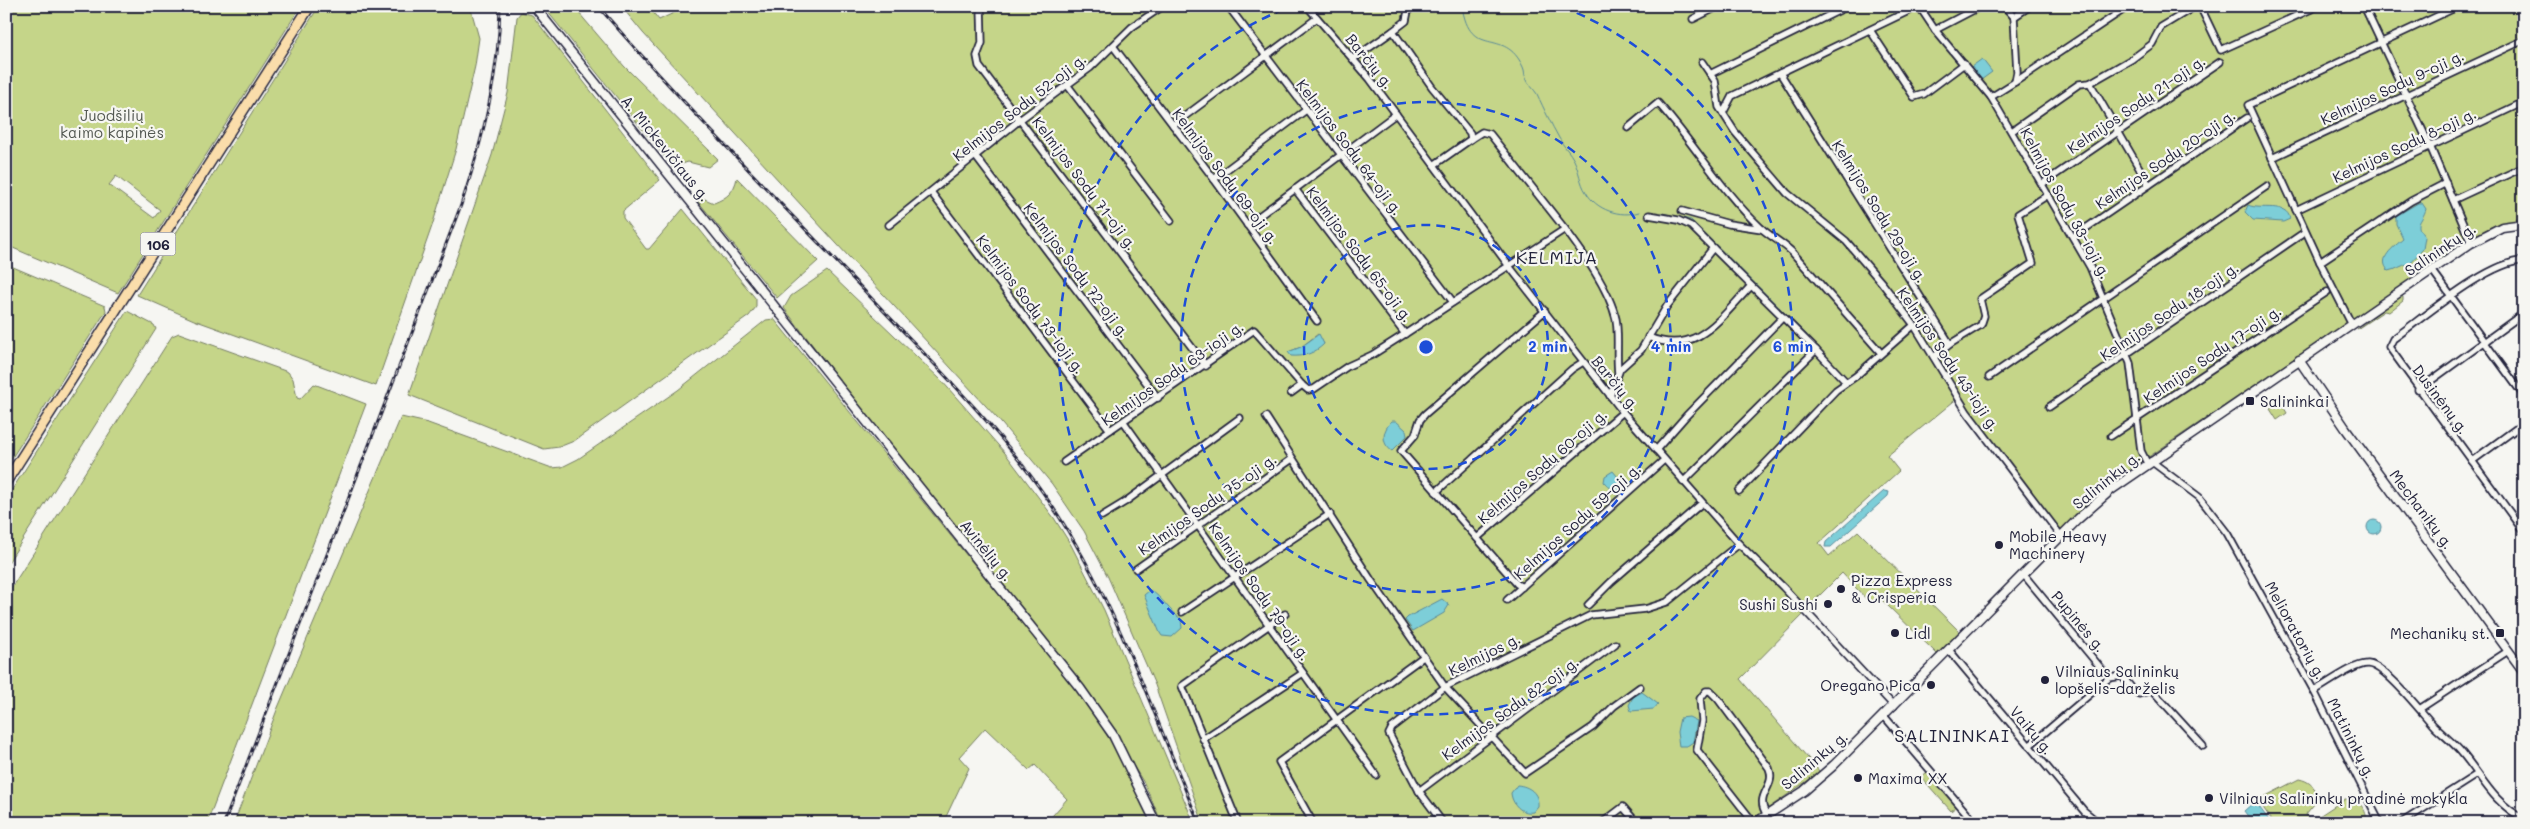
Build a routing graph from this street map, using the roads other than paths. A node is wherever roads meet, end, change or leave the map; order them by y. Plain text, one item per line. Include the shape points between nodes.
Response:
1 (310, 6) edge
2 (534, 6) edge
3 (981, 6) edge
4 (1163, 6) edge
5 (1228, 6) edge
6 (1307, 6) edge
7 (1410, 6) edge
8 (1719, 6) edge
9 (1848, 6) edge
10 (1919, 6) edge
11 (1980, 6) edge
12 (2004, 6) edge
13 (2030, 6) edge
14 (2129, 6) edge
15 (2200, 6) edge
16 (2318, 6) edge
17 (2364, 6) edge
18 (2459, 6) edge
19 (2194, 7) edge
20 (2014, 17) junction
21 (1317, 18) junction
22 (1693, 20) dead end
23 (1870, 30) junction
24 (1935, 30) junction
25 (1393, 32) junction
26 (2524, 40) edge
27 (2381, 42) junction
28 (1113, 46) junction
29 (1267, 58) junction
30 (1353, 60) junction
31 (1702, 62) dead end
32 (2220, 62) dead end
33 (1964, 64) junction
34 (1780, 73) junction
35 (1710, 74) junction
36 (2015, 82) junction
37 (2090, 83) junction
38 (1068, 86) junction
39 (2405, 95) junction
40 (1991, 97) junction
41 (2524, 102) edge
42 (1306, 110) junction
43 (1724, 113) junction
44 (1396, 114) junction
45 (2247, 118) dead end
46 (1021, 120) junction
47 (1173, 125) junction
48 (1628, 128) dead end
49 (2012, 131) junction
50 (2118, 132) junction
51 (1471, 139) junction
52 (2430, 146) junction
53 (1340, 155) junction
54 (976, 157) junction
55 (2272, 158) junction
56 (1434, 165) junction
57 (2524, 167) edge
58 (1214, 179) junction
59 (2446, 182) junction
60 (2042, 184) junction
61 (2149, 185) junction
62 (2267, 186) dead end
63 (1295, 189) junction
64 (931, 192) junction
65 (2048, 195) junction
66 (2453, 200) junction
67 (1682, 210) dead end
68 (2296, 210) junction
69 (1649, 215) dead end
70 (1171, 221) dead end
71 (2524, 224) edge
72 (889, 225) dead end
73 (1247, 225) junction
74 (1564, 229) junction
75 (1762, 229) junction
76 (2302, 234) dead end
77 (2073, 237) junction
78 (2471, 243) junction
79 (1713, 248) junction
80 (2524, 261) edge
81 (2320, 262) junction
82 (1509, 266) junction
83 (2432, 270) junction
84 (1751, 286) junction
85 (2327, 292) dead end
86 (2452, 297) junction
87 (2102, 298) junction
88 (1453, 302) junction
89 (776, 308) joint
90 (1545, 311) junction
91 (2524, 313) edge
92 (1783, 317) junction
93 (1317, 321) dead end
94 (1914, 325) junction
95 (2352, 325) junction
96 (1405, 334) junction
97 (1648, 337) junction
98 (2484, 342) junction
99 (1950, 344) junction
100 (1816, 350) junction
101 (1881, 353) junction
102 (2126, 354) junction
103 (1934, 357) junction
104 (2299, 360) junction
105 (1584, 362) junction
106 (1206, 366) junction
107 (1618, 373) junction
108 (1989, 377) dead end
109 (1846, 382) junction
110 (1302, 385) junction
111 (2418, 390) junction
112 (1291, 393) dead end
113 (1610, 396) junction
114 (2524, 396) edge
115 (1158, 398) junction
116 (2049, 407) dead end
117 (1623, 412) junction
118 (1266, 417) dead end
119 (1240, 418) dead end
120 (2137, 419) junction
121 (1124, 422) junction
122 (2524, 424) edge
123 (1110, 430) junction
124 (2111, 436) dead end
125 (1656, 450) junction
126 (1292, 459) junction
127 (1664, 460) junction
128 (2472, 461) junction
129 (1064, 462) dead end
130 (2149, 462) junction
131 (1161, 475) junction
132 (6, 482) edge
133 (1683, 482) junction
134 (1739, 491) dead end
135 (1436, 492) junction
136 (1702, 503) junction
137 (1330, 514) junction
138 (1102, 516) dead end
139 (1198, 526) junction
140 (2524, 532) edge
141 (2061, 536) junction
142 (1477, 538) junction
143 (1739, 544) junction
144 (1136, 569) dead end
145 (2024, 575) junction
146 (1235, 578) junction
147 (1522, 587) junction
148 (1507, 600) dead end
149 (1588, 605) dead end
150 (1182, 612) dead end
151 (1285, 614) dead end
152 (1269, 626) junction
153 (1615, 644) dead end
154 (1949, 650) junction
155 (2508, 651) junction
156 (1423, 656) junction
157 (2524, 672) edge
158 (1303, 673) junction
159 (2109, 678) junction
160 (1445, 687) junction
161 (1640, 687) dead end
162 (2314, 691) junction
163 (1894, 706) junction
164 (2421, 708) junction
165 (1884, 716) junction
166 (1336, 720) junction
167 (1491, 737) junction
168 (1203, 739) junction
169 (2029, 746) junction
170 (2203, 746) dead end
171 (2476, 775) junction
172 (1376, 776) dead end
173 (1419, 791) junction
174 (1767, 815) junction
175 (2524, 819) edge
176 (1156, 823) edge
177 (1238, 823) edge
178 (1313, 823) edge
179 (1442, 823) edge
180 (1602, 823) edge
181 (1637, 823) edge
182 (1754, 823) edge
183 (1975, 823) edge
184 (2099, 823) edge
185 (2380, 823) edge
186 (2401, 823) edge

1 - 132 main road, 106
2 - 89 main road, A. Mickevičiaus g.
3 - 46 street, Kelmijos Sodų 71-oji g. via 982,43 978,64
4 - 28 street, Kelmijos Sodų 52-oji g. via 1132,27
5 - 29 street, Kelmijos Sodų 64-oji g.
6 - 21 street, Barčių g.
7 - 25 street via 1406,21
8 - 22 street
9 - 35 street
10 - 23 street
10 - 24 street, Kelmijos Sodų 33-ioji g.
11 - 24 street
12 - 20 street
13 - 20 street
14 - 36 street
15 - 16 street via 2221,50
17 - 27 street
18 - 27 street
19 - 37 street via 2161,27 2152,44 2132,59
20 - 36 street
21 - 29 street
21 - 30 street, Barčių g.
23 - 33 street via 1912,96 1924,94
23 - 34 street
24 - 33 street, Kelmijos Sodų 33-ioji g.
25 - 30 street
25 - 51 street via 1470,133
26 - 39 street, Kelmijos Sodų 9-oji g.
27 - 39 street
27 - 55 street via 2248,105
28 - 38 street, Kelmijos Sodų 52-oji g.
28 - 47 street, Kelmijos Sodų 69-oji g.
29 - 42 street, Kelmijos Sodų 64-oji g.
29 - 47 street
30 - 44 street, Barčių g.
31 - 35 street, Kelmijos Sodų 43-ioji g.
32 - 50 street, Kelmijos Sodų 21-oji g.
33 - 40 street, Kelmijos Sodų 33-ioji g.
34 - 43 street via 1732,96
34 - 99 street, Kelmijos Sodų 29-oji g.
35 - 43 street, Kelmijos Sodų 43-ioji g.
36 - 40 street
37 - 49 street via 2079,84
37 - 50 street
38 - 46 street, Kelmijos Sodų 52-oji g.
38 - 70 street
39 - 52 street
39 - 55 street, Kelmijos Sodų 9-oji g.
40 - 49 street, Kelmijos Sodų 33-ioji g.
41 - 52 street, Kelmijos Sodų 8-oji g.
42 - 53 street, Kelmijos Sodų 64-oji g.
42 - 58 street
43 - 94 street, Kelmijos Sodų 43-ioji g. via 1755,158 1787,193 1846,241
44 - 53 street
44 - 56 street, Barčių g.
45 - 61 street, Kelmijos Sodų 20-oji g.
46 - 54 street, Kelmijos Sodų 52-oji g.
46 - 106 street, Kelmijos Sodų 71-oji g.
47 - 58 street, Kelmijos Sodų 69-oji g.
48 - 75 street via 1658,102 1716,178
49 - 60 street, Kelmijos Sodų 33-ioji g.
50 - 60 street, Kelmijos Sodų 21-oji g.
50 - 61 street
51 - 56 street
51 - 74 street via 1482,132 1490,134
52 - 59 street
52 - 68 street, Kelmijos Sodų 8-oji g.
53 - 63 street
53 - 88 street, Kelmijos Sodų 64-oji g.
54 - 64 street, Kelmijos Sodų 52-oji g.
54 - 115 street, Kelmijos Sodų 72-oji g.
55 - 68 street
56 - 82 street, Barčių g.
57 - 66 street
58 - 73 street, Kelmijos Sodų 69-oji g.
59 - 66 street
59 - 81 street via 2411,201
60 - 65 street, Kelmijos Sodų 33-ioji g.
61 - 77 street, Kelmijos Sodų 20-oji g.
62 - 87 street
63 - 73 street
63 - 96 street, Kelmijos Sodų 65-oji g.
64 - 72 street, Kelmijos Sodų 52-oji g.
64 - 123 street, Kelmijos Sodų 73-ioji g.
65 - 77 street, Kelmijos Sodų 33-ioji g.
65 - 99 street via 2018,214 2033,263 1980,299 1984,316 1981,325
66 - 78 street
67 - 75 street via 1729,224
68 - 81 street
69 - 79 street via 1687,224
71 - 78 main road, Salininkų g. via 2502,227
73 - 93 street, Kelmijos Sodų 69-oji g.
74 - 82 street
74 - 107 street via 1586,259 1613,311
75 - 101 street via 1792,252
76 - 102 street, Kelmijos Sodų 18-oji g.
77 - 87 street, Kelmijos Sodų 33-ioji g.
78 - 83 main road, Salininkų g.
79 - 84 street
79 - 97 street via 1667,306
80 - 86 street, Dusinėnų g. via 2494,268
81 - 95 street
82 - 88 street
82 - 90 street, Barčių g.
83 - 86 street
83 - 95 main road, Salininkų g.
84 - 92 street
84 - 97 street via 1710,328 1688,341 1668,344
85 - 120 street, Kelmijos Sodų 17-oji g.
86 - 98 street
86 - 111 street, Dusinėnų g. via 2389,344 2389,349
87 - 102 street, Kelmijos Sodų 33-ioji g.
87 - 108 street
88 - 96 street
89 - 176 main road, Avinėlių g. via 1100,715
90 - 105 street, Barčių g.
90 - 135 street via 1425,414 1415,436 1402,449 1402,454
91 - 98 street
92 - 100 street
92 - 125 street
94 - 101 street
94 - 103 street, Kelmijos Sodų 43-ioji g.
95 - 104 main road, Salininkų g.
96 - 110 street via 1314,389 1308,390
97 - 107 street via 1641,350
98 - 111 street
98 - 114 street
99 - 103 street
100 - 109 street
100 - 133 street
101 - 109 street
102 - 116 street, Kelmijos Sodų 18-oji g.
102 - 120 street, Kelmijos Sodų 33-ioji g. via 2132,371
103 - 141 street, Kelmijos Sodų 43-ioji g. via 1967,412
104 - 130 main road, Salininkų g.
104 - 155 main road, Mechanikų g.
105 - 113 street, Barčių g.
105 - 135 street via 1572,369
106 - 110 street, Kelmijos Sodų 63-ioji g. via 1254,330
106 - 115 street, Kelmijos Sodų 63-ioji g.
107 - 113 street
109 - 134 street
110 - 112 street
111 - 128 street, Dusinėnų g.
113 - 117 street, Barčių g.
115 - 121 street, Kelmijos Sodų 63-ioji g.
117 - 125 street, Barčių g.
117 - 142 street, Kelmijos Sodų 60-oji g.
118 - 126 street, Kelmijos g.
119 - 131 street
120 - 124 street, Kelmijos Sodų 17-oji g.
120 - 130 street, Kelmijos Sodų 33-ioji g. via 2141,451
121 - 123 street, Kelmijos Sodų 63-ioji g.
121 - 131 street, Kelmijos Sodų 79-oji g.
122 - 128 street
123 - 129 street, Kelmijos Sodų 63-ioji g.
125 - 127 street, Barčių g.
126 - 137 street, Kelmijos g.
126 - 139 street, Kelmijos Sodų 75-oji g.
127 - 133 street, Barčių g.
127 - 147 street, Kelmijos Sodų 59-oji g.
128 - 140 street, Dusinėnų g.
130 - 141 main road, Salininkų g. via 2103,496
130 - 162 street, Melioratorių g. via 2199,497 2227,533
131 - 138 street
131 - 139 street, Kelmijos Sodų 79-oji g.
133 - 136 street, Barčių g.
135 - 142 street
136 - 143 street, Barčių g.
136 - 149 street
137 - 146 street
137 - 156 street, Kelmijos g.
139 - 144 street, Kelmijos Sodų 75-oji g.
139 - 146 street, Kelmijos Sodų 79-oji g.
141 - 145 main road, Salininkų g.
142 - 147 street
143 - 160 street, Kelmijos g. via 1663,604 1591,615
143 - 163 street, Barčių g.
145 - 154 main road, Salininkų g.
145 - 159 street, Pupinės g.
146 - 150 street
146 - 152 street, Kelmijos Sodų 79-oji g.
147 - 148 street, Kelmijos Sodų 59-oji g.
151 - 152 street
152 - 158 street, Kelmijos Sodų 79-oji g.
152 - 168 street via 1182,686
153 - 167 street, Kelmijos Sodų 82-oji g.
154 - 163 main road, Salininkų g.
154 - 169 street, Vaikų g.
155 - 157 main road, Mechanikų g.
155 - 164 street
156 - 160 street, Kelmijos g.
156 - 166 street
158 - 166 street, Kelmijos Sodų 79-oji g.
158 - 168 street
159 - 169 street
159 - 170 street via 2122,676 2139,694 2152,690
160 - 167 street
160 - 173 street via 1390,731 1390,738
161 - 167 street via 1593,727 1530,772 1522,772
162 - 164 street, Melioratorių g. via 2354,668 2368,664 2381,670
162 - 185 street, Matininkų g.
163 - 165 main road, Salininkų g.
164 - 171 street, Melioratorių g. via 2433,725 2461,751
165 - 174 main road, Salininkų g. via 1819,778
165 - 183 street
166 - 172 street, Kelmijos Sodų 79-oji g.
166 - 178 street via 1279,762
167 - 173 street, Kelmijos Sodų 82-oji g.
168 - 177 street
169 - 184 street, Vaikų g. via 2084,812
171 - 175 street, Melioratorių g. via 2502,805
171 - 186 street
173 - 179 street
174 - 182 main road, Salininkų g.
174 - 182 street via 1762,801 1771,780 1769,768 1718,699 1706,691 1700,699 1702,721 1697,750
180 - 181 street via 1623,807

